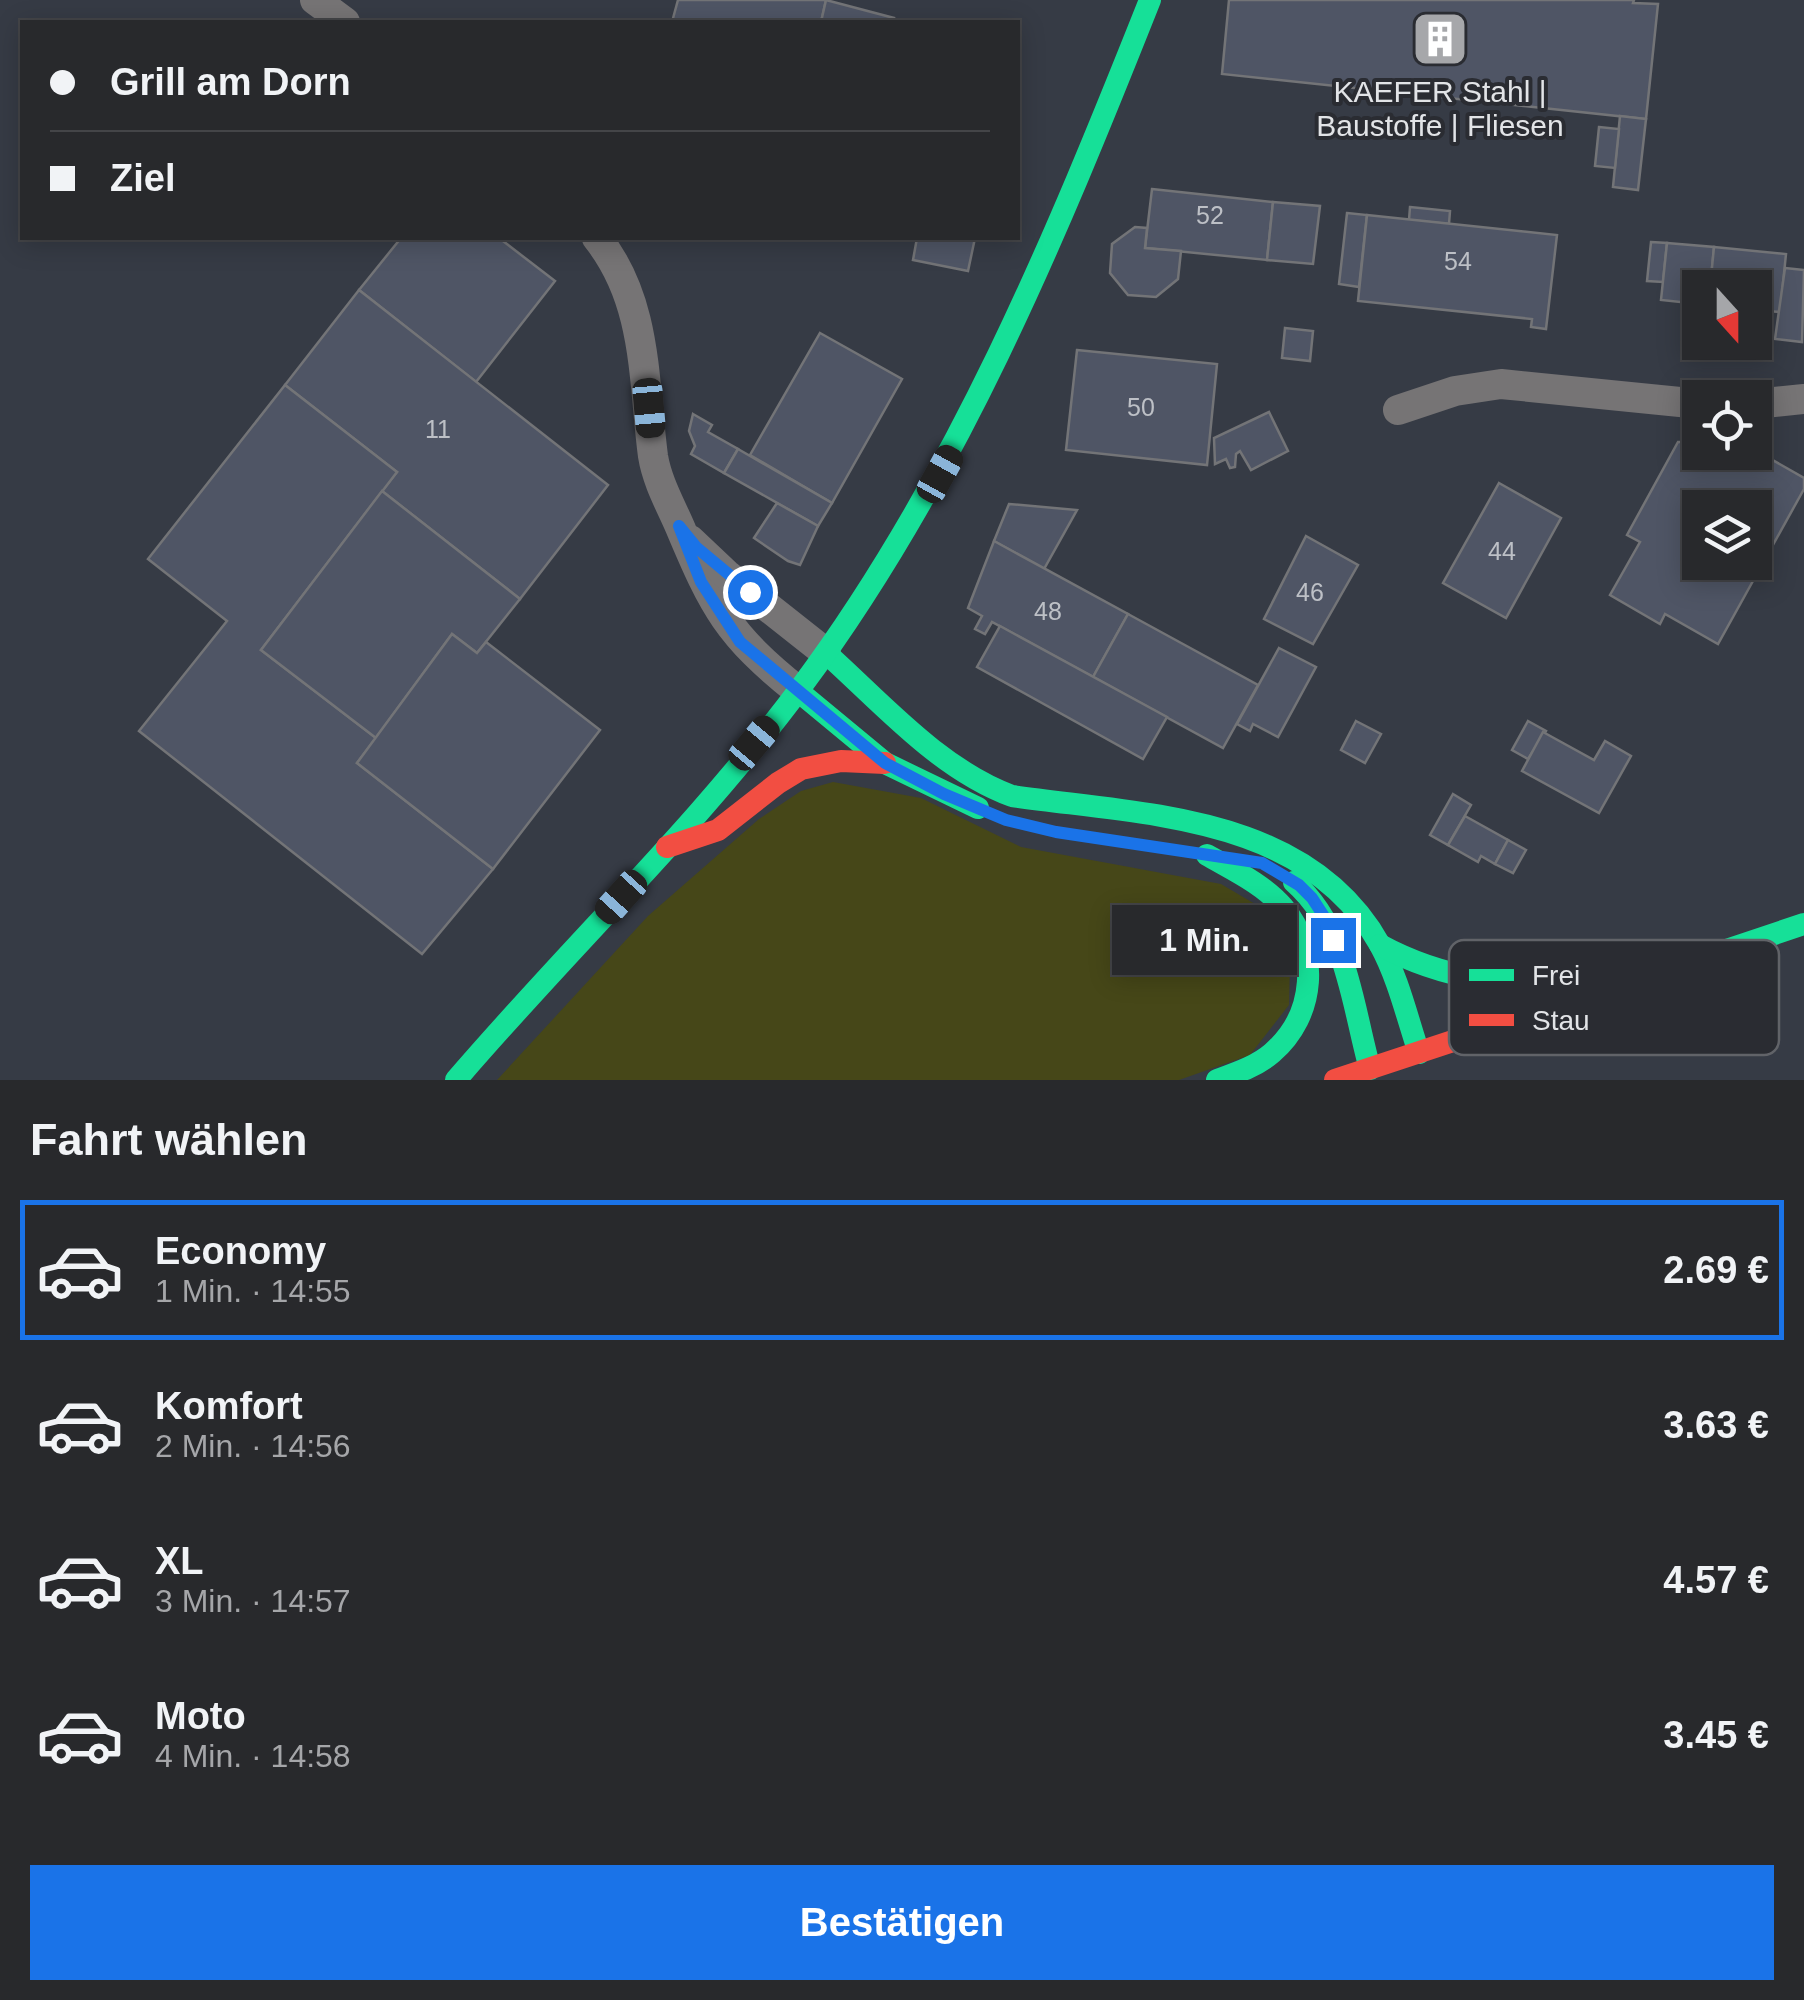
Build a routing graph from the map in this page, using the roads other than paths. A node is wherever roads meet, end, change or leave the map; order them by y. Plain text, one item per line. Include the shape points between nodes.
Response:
1 (315, 0) edge
2 (1150, 0) edge
3 (341, 20) edge
4 (598, 240) edge
5 (1804, 399) edge
6 (1682, 402) edge
7 (1772, 402) edge
8 (1398, 410) dead end
9 (679, 526) junction
10 (826, 652) junction
11 (798, 691) junction
12 (885, 763) junction
13 (1006, 820) dead end
14 (666, 847) junction
15 (1804, 924) edge
16 (1755, 940) edge
17 (1380, 946) junction
18 (1449, 976) edge
19 (1449, 1044) edge
20 (1419, 1054) junction
21 (1370, 1069) junction
22 (456, 1080) edge
23 (1217, 1080) edge
24 (1335, 1080) edge

1 - 3 street
2 - 10 main road via 1086,163 979,401 909,529
4 - 9 street via 630,298 641,335 654,459
5 - 7 street
6 - 8 street via 1501,384
9 - 10 street via 726,574
9 - 11 street via 701,582 740,642
10 - 11 main road
10 - 17 main road via 944,758 985,786 1256,838 1328,879
11 - 12 main road
11 - 14 main road
12 - 13 main road
12 - 14 main road via 811,765 767,790 725,826
14 - 22 main road
15 - 16 main road
17 - 18 main road via 1409,964
17 - 20 main road
19 - 20 main road
20 - 21 main road
21 - 23 main road via 1341,962 1312,898 1262,863 1198,854 1255,882 1284,908 1310,968 1305,1006 1288,1037 1244,1070
21 - 24 main road

